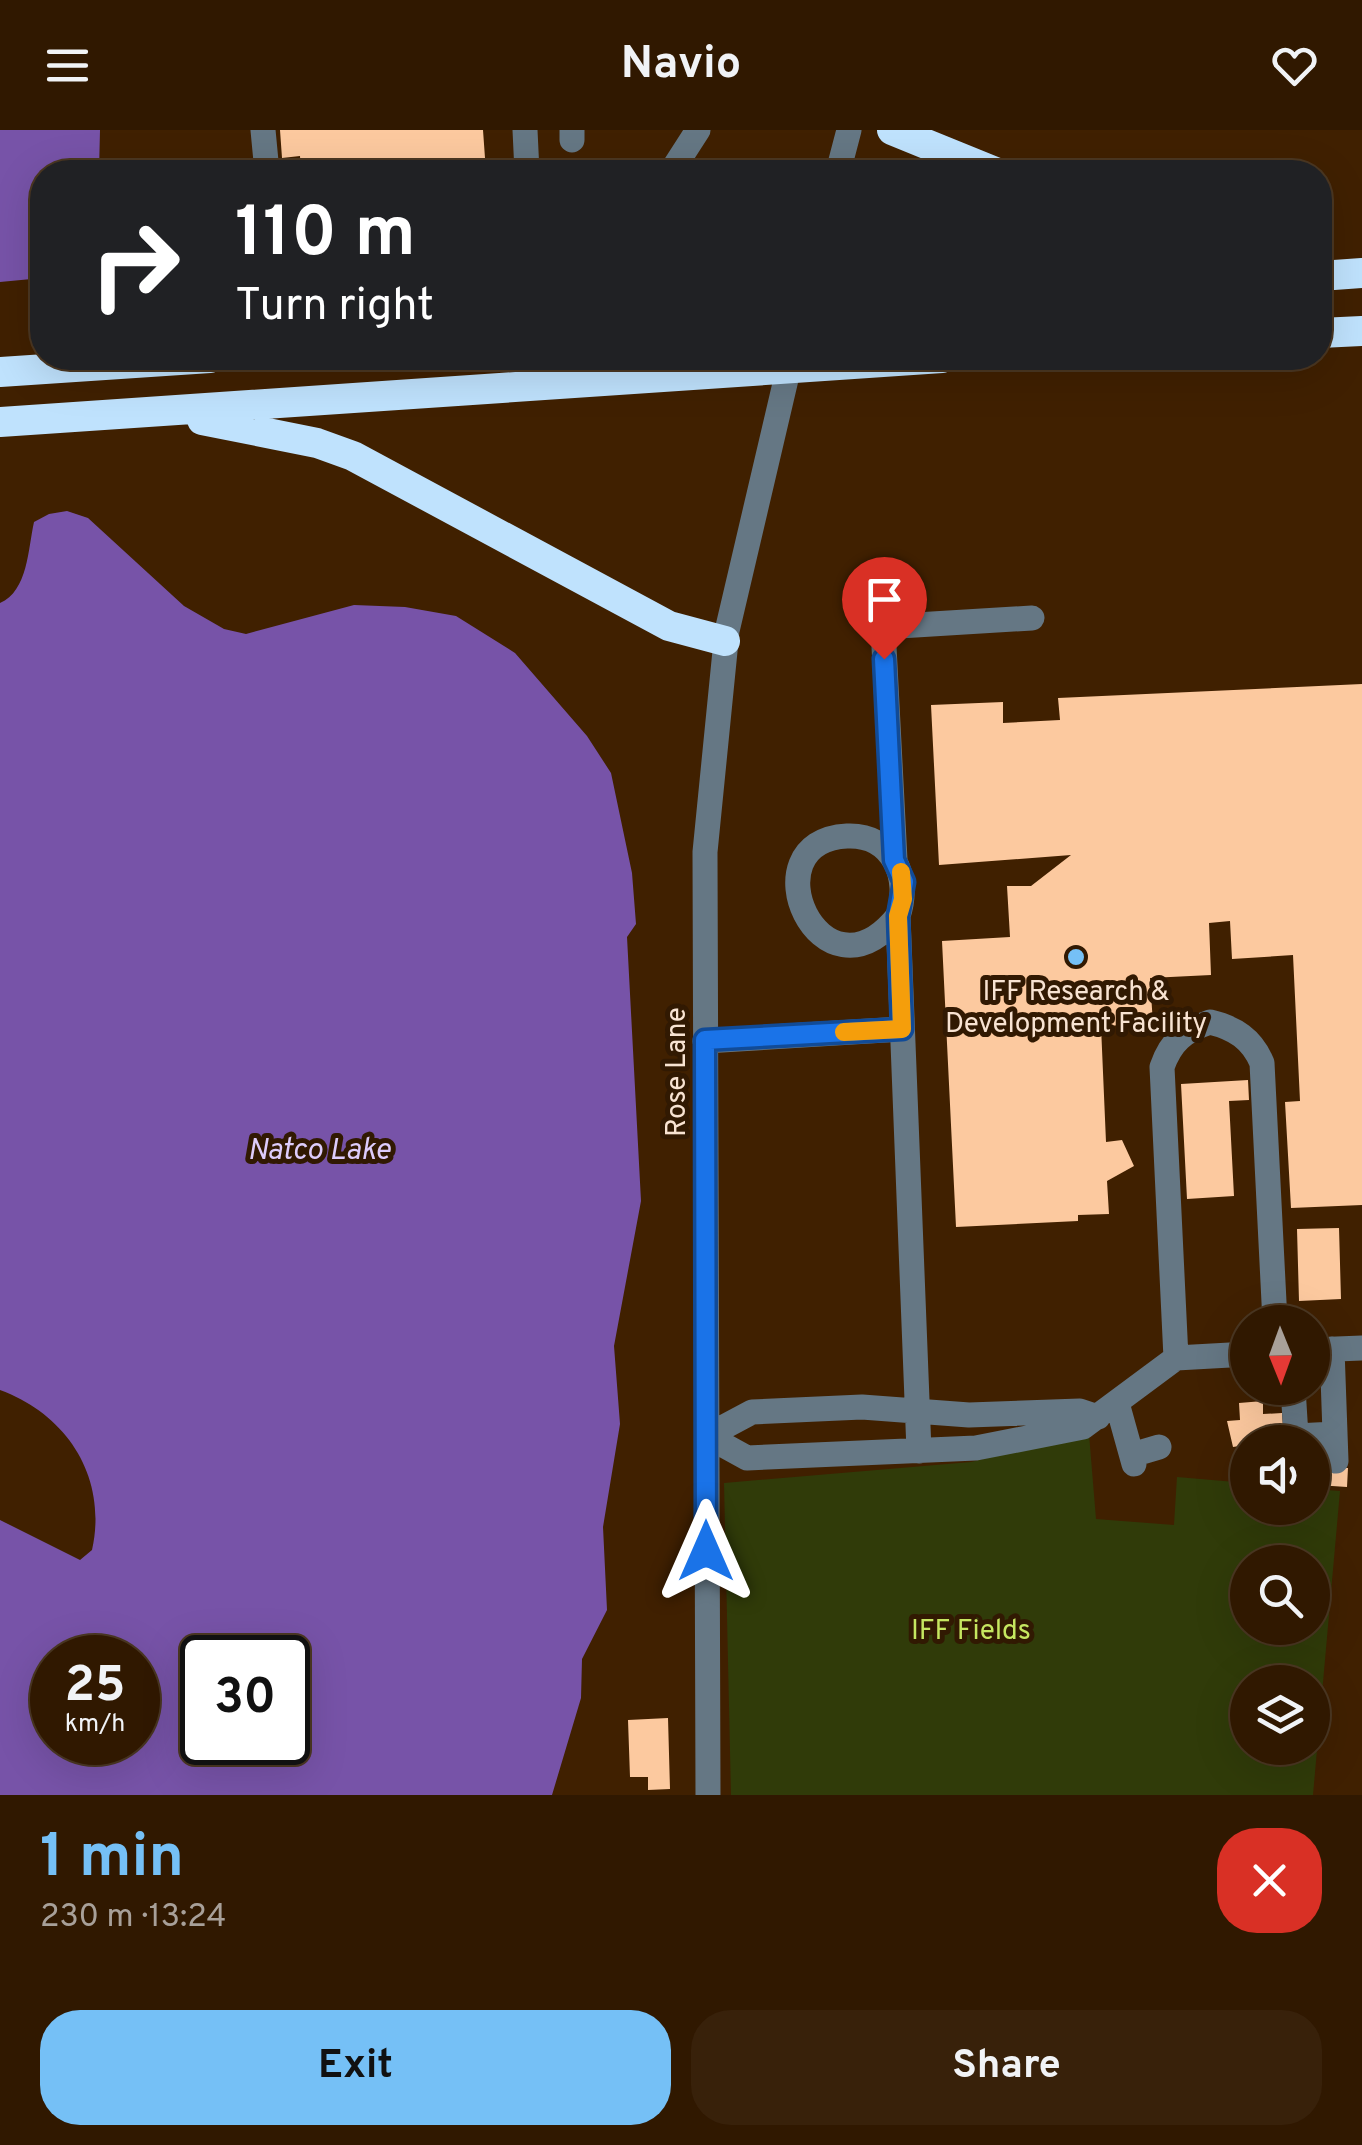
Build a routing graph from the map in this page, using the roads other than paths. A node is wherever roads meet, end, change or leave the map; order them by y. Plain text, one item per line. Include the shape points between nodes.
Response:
1 (263, 130) edge
2 (525, 130) edge
3 (698, 130) edge
4 (849, 130) edge
5 (892, 130) edge
6 (266, 160) edge
7 (526, 160) edge
8 (679, 160) edge
9 (841, 160) edge
10 (966, 160) edge
11 (1362, 331) edge
12 (1332, 333) edge
13 (30, 370) edge
14 (690, 370) edge
15 (788, 370) edge
16 (0, 372) edge
17 (165, 412) junction
18 (0, 422) edge
19 (1032, 618) dead end
20 (725, 641) junction
21 (894, 860) junction
22 (898, 916) junction
23 (902, 1029) junction
24 (705, 1040) junction
25 (1273, 1305) edge
26 (1362, 1348) edge
27 (1330, 1350) edge
28 (1230, 1355) edge
29 (1176, 1358) junction
30 (1330, 1402) edge
31 (1294, 1405) edge
32 (1107, 1410) junction
33 (916, 1412) junction
34 (1335, 1434) junction
35 (707, 1436) junction
36 (1159, 1447) dead end
37 (918, 1451) junction
38 (1336, 1461) dead end
39 (708, 1795) edge

1 - 6 street
2 - 7 street
3 - 8 street
4 - 9 street
5 - 10 highway
11 - 12 highway
13 - 16 highway
14 - 17 highway
15 - 20 street, Rose Lane
17 - 18 highway
17 - 20 highway via 354,456 670,626
19 - 21 street via 883,627
20 - 24 street, Rose Lane via 704,852
21 - 22 street via 904,882
21 - 22 street via 874,842 840,836 809,854 796,888 807,922 837,942 872,939
22 - 23 street
23 - 24 street
23 - 33 street
24 - 35 street, Rose Lane
25 - 29 street via 1262,1063 1240,1034 1210,1022 1180,1036 1162,1067
26 - 27 street
28 - 29 street
29 - 32 street
30 - 34 street
31 - 34 street via 1296,1436
32 - 33 street
32 - 36 street via 1133,1460
32 - 37 street via 1082,1427 976,1448
33 - 35 street via 752,1412
33 - 37 street
34 - 38 street
35 - 37 street via 748,1458
35 - 39 street, Rose Lane

